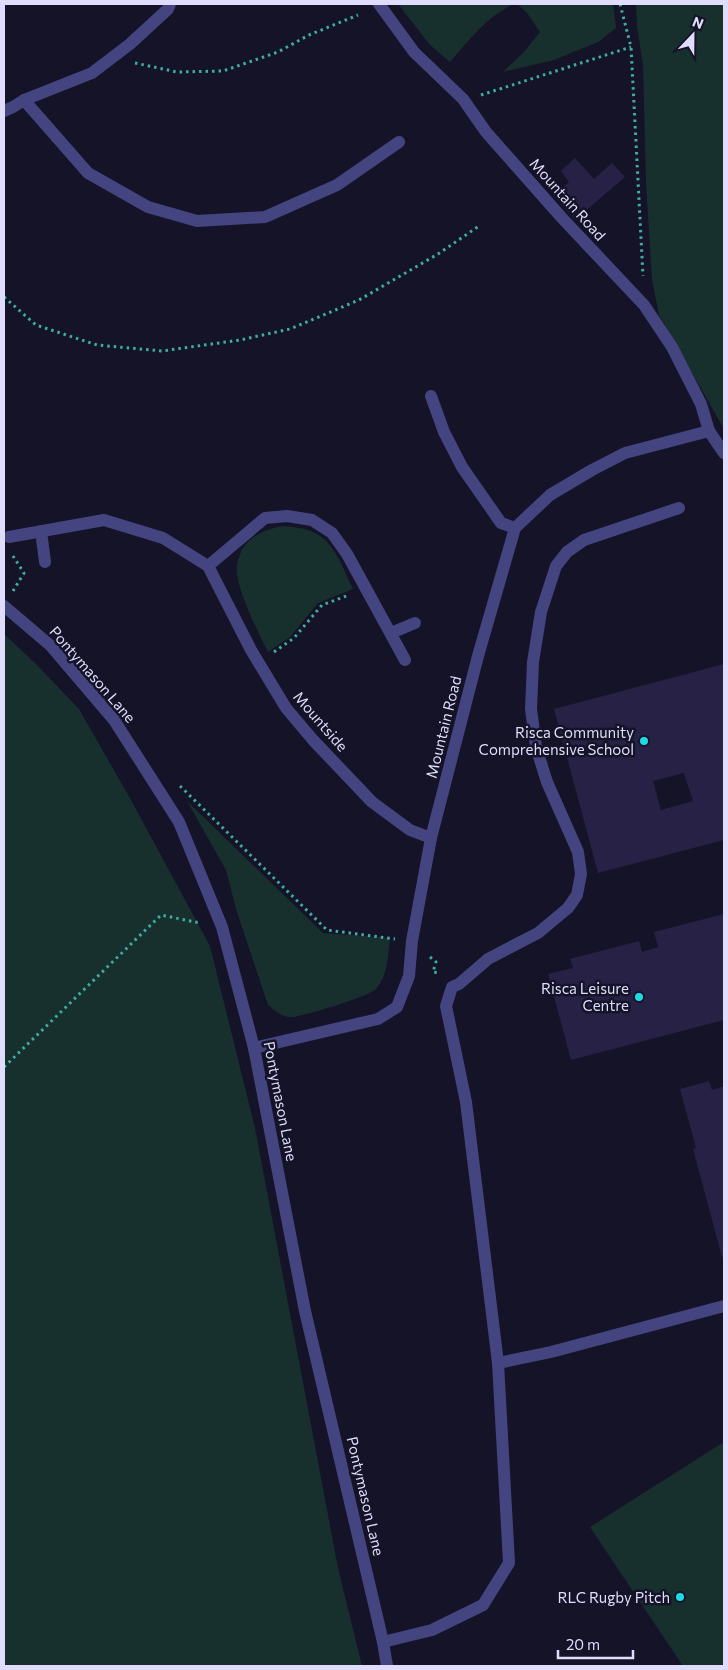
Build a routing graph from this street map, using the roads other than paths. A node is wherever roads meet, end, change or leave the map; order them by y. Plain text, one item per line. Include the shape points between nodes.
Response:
1 (170, 4) edge
2 (379, 4) edge
3 (24, 100) junction
4 (4, 111) edge
5 (399, 142) dead end
6 (431, 396) dead end
7 (709, 431) junction
8 (724, 453) edge
9 (679, 508) dead end
10 (515, 528) junction
11 (41, 532) junction
12 (9, 537) road end
13 (45, 562) dead end
14 (208, 566) junction
15 (6, 602) edge
16 (415, 622) dead end
17 (391, 633) junction
18 (405, 660) dead end
19 (431, 838) junction
20 (254, 1048) junction
21 (724, 1306) edge
22 (498, 1363) junction
23 (383, 1642) junction
24 (387, 1666) edge

1 - 3 street via 92,73
2 - 7 street, Mountain Road via 414,52 463,99 486,132 644,305 672,347 700,404
3 - 4 street
3 - 5 street via 88,173 148,207 197,221 265,217 337,185
6 - 10 street via 462,467 500,523
7 - 8 street, Mountain Road
7 - 10 street via 625,453 550,495
9 - 22 street via 584,540 567,552 556,566 541,612 533,662 531,709 536,747 547,782 578,852 581,874 577,896 568,908 538,933 488,959 452,987 446,1006 466,1102
10 - 19 street, Mountain Road
11 - 12 street
11 - 13 street
11 - 14 street via 104,520 163,538
14 - 17 street via 265,518 287,516 312,520 332,533 347,554
14 - 19 street, Mountside via 258,663 286,708 372,802 410,830
15 - 20 street, Pontymason Lane via 51,646 114,720 179,822 222,927
16 - 17 street
17 - 18 street
19 - 20 street, Mountain Road via 412,941 409,976 397,1007 378,1019
20 - 23 street, Pontymason Lane via 305,1311
21 - 22 street
22 - 23 street via 509,1563 483,1605 432,1630
23 - 24 street, Pontymason Lane

